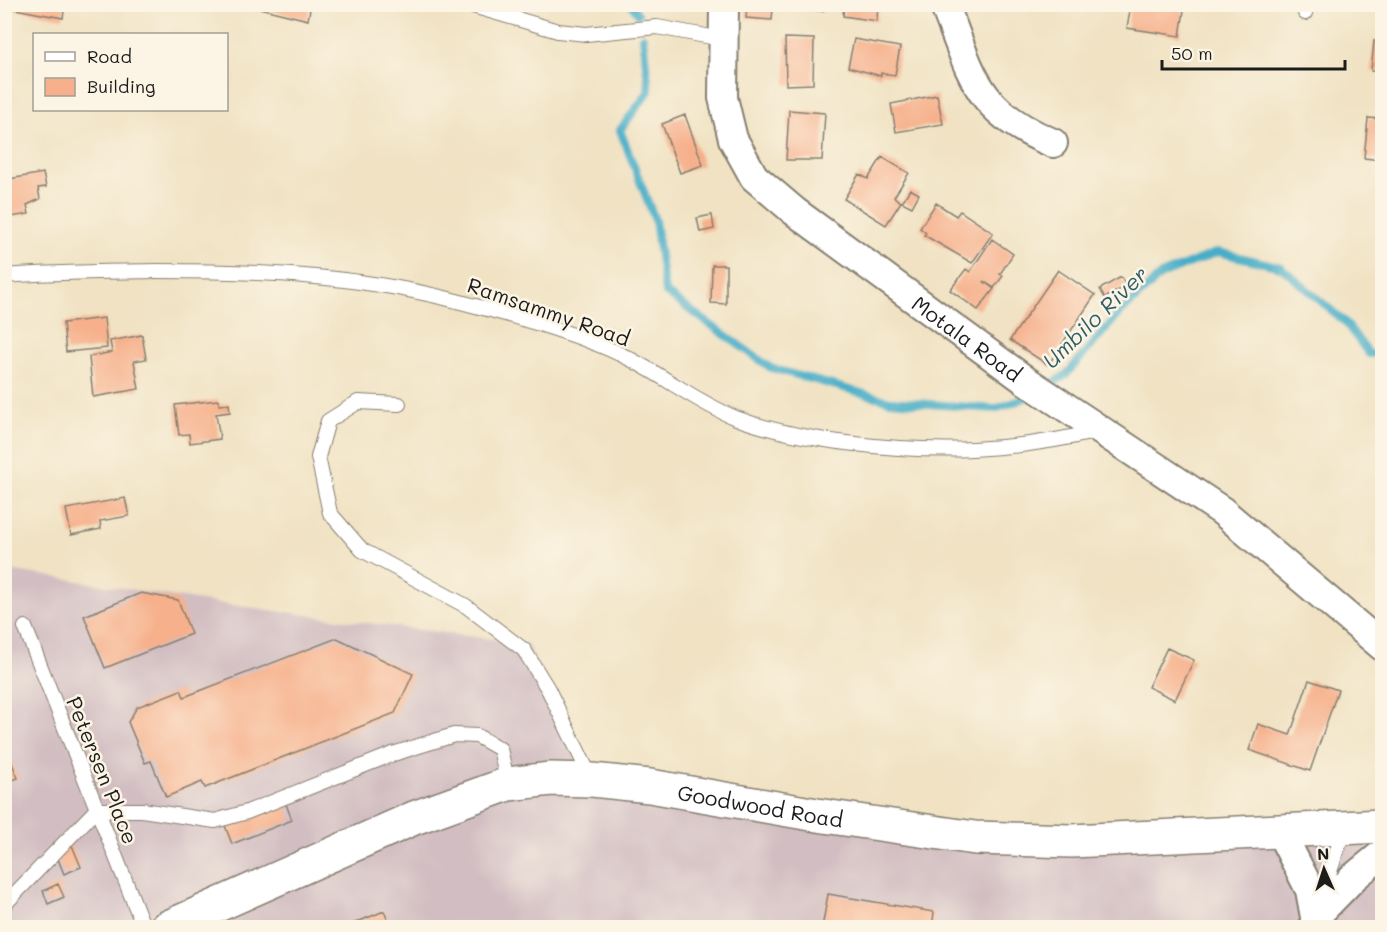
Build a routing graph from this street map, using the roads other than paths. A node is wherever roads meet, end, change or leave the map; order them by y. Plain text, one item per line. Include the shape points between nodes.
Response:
1 (466, 4) edge
2 (724, 4) edge
3 (944, 4) edge
4 (722, 39) junction
5 (1053, 143) dead end
6 (4, 276) edge
7 (399, 404) dead end
8 (1099, 431) junction
9 (25, 627) dead end
10 (1383, 646) edge
11 (592, 780) junction
12 (508, 784) junction
13 (96, 810) junction
14 (1383, 826) edge
15 (1344, 827) junction
16 (1280, 831) junction
17 (1383, 854) edge
18 (4, 905) edge
19 (1313, 922) edge
20 (144, 927) edge
21 (166, 927) edge

1 - 4 lane via 558,31 586,34 657,27
2 - 4 street, Motala Road
3 - 5 street via 986,100 1023,130
4 - 8 street, Motala Road via 727,120 733,140 754,177 794,211
6 - 8 lane, Ramsammy Road via 232,271 380,285 451,300 600,345 734,417 832,441 912,451 960,450 1018,447
7 - 11 lane via 358,402 328,421 318,457 330,513 362,550 466,606 524,650 548,689
8 - 10 street, Motala Road via 1222,510
9 - 13 lane, Petersen Place
11 - 12 street, Goodwood Road
11 - 16 street, Goodwood Road via 975,838 1071,841
12 - 13 lane via 500,748 466,734 393,754 215,821 142,810
12 - 21 street, Goodwood Road via 414,818
13 - 18 lane
13 - 20 lane, Petersen Place
14 - 15 street, Goodwood Road
15 - 16 street, Goodwood Road
15 - 19 lane
16 - 19 street via 1310,890
17 - 19 street via 1354,877

